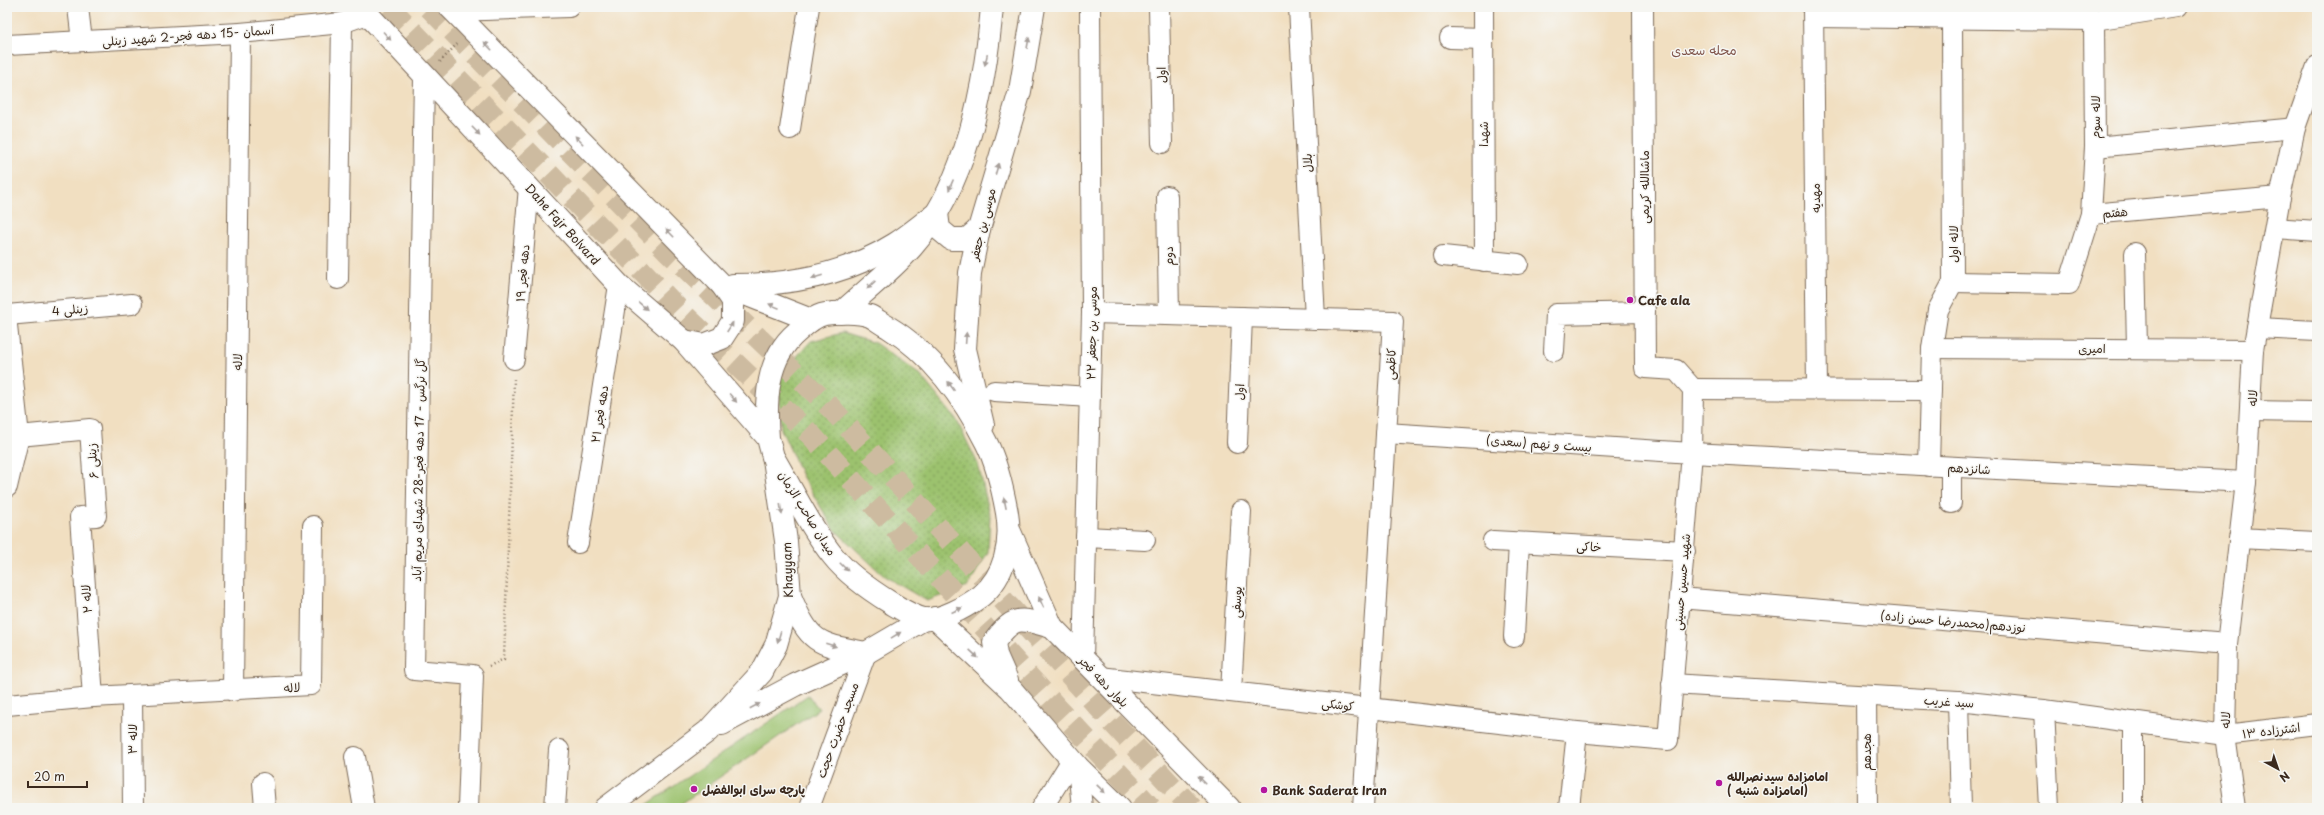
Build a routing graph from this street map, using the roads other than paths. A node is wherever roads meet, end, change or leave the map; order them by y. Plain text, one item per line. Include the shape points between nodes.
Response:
1 (78, 7) edge
2 (569, 7) edge
3 (809, 7) edge
4 (992, 7) edge
5 (1034, 7) edge
6 (1090, 7) edge
7 (1159, 7) edge
8 (1299, 7) edge
9 (1482, 7) edge
10 (1642, 7) edge
11 (2176, 7) edge
12 (519, 8) edge
13 (452, 9) edge
14 (364, 10) edge
15 (1813, 12) edge
16 (1952, 18) junction
17 (2094, 20) junction
18 (342, 23) junction
19 (240, 33) junction
20 (1450, 38) dead end
21 (1483, 39) junction
22 (82, 41) junction
23 (7, 46) edge
24 (2317, 66) edge
25 (424, 77) junction
26 (2295, 128) junction
27 (790, 129) dead end
28 (1162, 143) dead end
29 (2095, 146) junction
30 (529, 187) junction
31 (1167, 196) dead end
32 (2280, 197) junction
33 (937, 213) junction
34 (2090, 214) junction
35 (2275, 228) junction
36 (979, 229) junction
37 (2317, 231) edge
38 (2135, 253) dead end
39 (1443, 256) dead end
40 (1484, 261) junction
41 (1518, 264) dead end
42 (338, 279) dead end
43 (1953, 282) junction
44 (620, 285) junction
45 (722, 285) junction
46 (132, 304) dead end
47 (1645, 312) junction
48 (841, 313) junction
49 (1092, 313) junction
50 (7, 315) edge
51 (1169, 315) junction
52 (1242, 317) junction
53 (1315, 319) junction
54 (810, 320) junction
55 (7, 326) edge
56 (2257, 328) junction
57 (2317, 331) edge
58 (684, 341) junction
59 (1932, 348) junction
60 (2137, 348) junction
61 (2253, 350) junction
62 (1554, 352) dead end
63 (514, 359) road end
64 (1693, 389) junction
65 (1817, 389) junction
66 (1930, 390) junction
67 (994, 391) dead end
68 (1090, 397) junction
69 (2251, 411) junction
70 (2317, 412) edge
71 (1386, 433) junction
72 (988, 444) junction
73 (1237, 444) dead end
74 (14, 448) edge
75 (771, 448) junction
76 (1692, 454) junction
77 (1929, 466) junction
78 (1951, 467) junction
79 (2246, 482) junction
80 (7, 487) edge
81 (1951, 503) dead end
82 (1241, 511) dead end
83 (96, 516) joint
84 (313, 526) dead end
85 (1010, 532) junction
86 (1086, 537) junction
87 (2239, 538) junction
88 (1145, 540) dead end
89 (1493, 541) dead end
90 (2317, 542) edge
91 (578, 543) dead end
92 (1519, 543) junction
93 (1685, 550) junction
94 (790, 596) junction
95 (1680, 598) junction
96 (929, 618) junction
97 (1052, 627) junction
98 (1514, 637) dead end
99 (2226, 644) junction
100 (866, 653) junction
101 (1083, 659) junction
102 (1100, 677) junction
103 (1672, 684) junction
104 (1012, 689) junction
105 (233, 691) junction
106 (1231, 692) junction
107 (132, 695) junction
108 (1866, 696) junction
109 (93, 697) junction
110 (1958, 701) junction
111 (7, 705) edge
112 (1369, 708) junction
113 (2044, 710) junction
114 (2134, 722) junction
115 (2317, 724) edge
116 (708, 731) junction
117 (1577, 732) junction
118 (2225, 735) junction
119 (559, 750) dead end
120 (355, 757) dead end
121 (1075, 763) junction
122 (263, 782) dead end
123 (133, 808) edge
124 (265, 808) edge
125 (364, 808) edge
126 (468, 808) edge
127 (555, 808) edge
128 (606, 808) edge
129 (809, 808) edge
130 (1042, 808) edge
131 (1082, 808) edge
132 (1120, 808) edge
133 (1229, 808) edge
134 (1363, 808) edge
135 (1569, 808) edge
136 (1867, 808) edge
137 (1961, 808) edge
138 (2049, 808) edge
139 (2134, 808) edge
140 (2235, 808) edge

1 - 22 street
2 - 12 street
3 - 27 street
4 -> 33 main road via 988,52 969,136 951,186
36 -> 5 main road, موسی بن جعفر via 1020,91
6 - 49 street, موسی بن جعفر ۲۲
7 - 28 street, اول
8 - 53 street, بلال
9 - 21 street, شهدا
10 - 47 street, ماشاالله کریمی
11 - 17 street
12 - 13 street
45 -> 13 main road
14 - 18 street, آسمان -15 دهه فجر-2 شهید زینلی
14 -> 25 main road, Dahe Fajr Bolvard
15 - 16 street
15 - 65 street, مهدیه
16 - 17 street
16 - 43 street, لاله اول
17 - 29 street, لاله سوم
18 - 19 street, آسمان -15 دهه فجر-2 شهید زینلی
18 - 42 street
19 - 22 street, آسمان -15 دهه فجر-2 شهید زینلی
19 - 105 street, لاله
20 - 21 street
21 - 40 street, شهدا
22 - 23 street, آسمان -15 دهه فجر-2 شهید زینلی
24 - 26 street, لاله
25 -> 30 main road, Dahe Fajr Bolvard
25 - 126 street, گل نرگس - 17 دهه فجر-28 شهدای مریم آباد via 414,670 473,675
26 - 29 street
26 - 32 street, لاله
29 - 34 street, لاله سوم
30 - 44 main road, Dahe Fajr Bolvard
30 - 63 street, دهه فجر ۱۹
31 - 51 street, دوم
32 - 34 street, هفتم
32 - 35 street, لاله
33 - 36 main road via 939,229 951,239 967,239
33 -> 45 main road via 894,244 854,265 812,279 768,285
33 -> 48 main road via 912,247
34 - 43 street, هفتم via 2069,284
35 - 37 street
35 - 56 street, لاله
72 -> 36 main road, موسی بن جعفر via 965,349 970,273
38 - 60 street
39 - 40 street
40 - 41 street
43 - 59 street, لاله اول via 1938,310
44 -> 58 main road, Dahe Fajr Bolvard
44 - 91 street, دهه فجر ۲۱
54 -> 45 main road
58 -> 45 main road via 704,345 722,338 733,321 733,301
46 - 50 street, زینلی 4
47 - 62 street via 1556,314
47 - 64 street, ماشاالله کریمی via 1645,368 1676,370
48 - 54 main road, میدان صاحب الزمان via 824,314
72 -> 48 main road, میدان صاحب الزمان via 971,414 943,375 903,337 870,316
49 - 51 street, کاظمی
49 - 68 street, موسی بن جعفر ۲۲
51 - 52 street, کاظمی
52 - 53 street, کاظمی
52 - 73 street, اول
53 - 71 street, کاظمی via 1393,321
54 - 75 main road, میدان صاحب الزمان via 787,340 772,366 765,410
55 - 74 street
56 - 57 street
56 - 61 street, لاله
58 -> 75 main road, Dahe Fajr Bolvard
59 - 60 street, امیری
59 - 66 street, لاله اول
60 - 61 street, امیری
61 - 69 street, لاله
64 - 65 street
64 - 76 street, شهید حسین حسینی
65 - 66 street
66 - 77 street, لاله اول
67 - 68 street
68 - 86 street, موسی بن جعفر ۲۲
69 - 70 street
69 - 79 street, لاله
71 - 76 street, بیست و نهم (سعدی)
71 - 112 street, کاظمی
85 -> 72 main road, میدان صاحب الزمان via 1004,498
74 - 80 street
74 - 83 street, زینلی ۶ via 90,429
75 -> 94 main road, Khayyam via 786,541
75 -> 96 main road, میدان صاحب الزمان via 833,556 856,579 880,596 907,612
76 - 77 street, شانزدهم
76 - 93 street, شهید حسین حسینی
77 - 78 street, شانزدهم
78 - 79 street, شانزدهم
78 - 81 street
79 - 87 street, لاله
82 - 106 street, یوسفی
83 - 109 street, لاله ۲ via 80,517
84 - 105 street, لاله via 311,685
96 -> 85 main road, میدان صاحب الزمان via 958,610 980,596 995,582 1007,554
97 -> 85 main road, بلوار دهه فجر
86 - 88 street
86 - 101 street, موسی بن جعفر ۲۲
87 - 90 street
87 - 99 street, لاله
89 - 92 street, خاکی
92 - 93 street, خاکی
92 - 98 street
93 - 95 street, شهید حسین حسینی
94 -> 100 main road via 801,622 813,637 830,646
94 -> 116 main road, Khayyam via 776,645 762,672
95 - 99 street, نوزدهم(محمدرضا حسن زاده)
95 - 103 street, شهید حسین حسینی
100 -> 96 main road, Khayyam
96 -> 104 main road
97 - 101 main road, بلوار دهه فجر
97 - 104 main road via 1020,619 1007,625 994,642 996,655
99 - 118 street, لاله
116 -> 100 main road, Khayyam via 795,685
100 - 129 street, مسجد حضرت حجت
101 - 102 main road, بلوار دهه فجر
102 - 106 street, کوشکی
133 -> 102 main road, بلوار دهه فجر
103 - 108 street, سید غریب
103 - 117 street, شهید حسین حسینی via 1668,740
104 - 121 main road
105 - 107 street, لاله
106 - 112 street, کوشکی
107 - 109 street, لاله
107 - 123 street, لاله ۳
108 - 110 street, سید غریب
108 - 136 street, هجدهم
109 - 111 street, لاله
110 - 113 street, سید غریب
110 - 137 street
112 - 117 street, کوشکی
112 - 134 street, کاظمی
113 - 114 street, سید غریب
113 - 138 street
114 - 118 street, سید غریب
114 - 139 street
115 - 118 street, اشترزاده ۱۳
116 - 128 main road, Khayyam
117 - 135 street
118 - 140 street, لاله
119 - 127 street
120 - 125 street
121 - 130 street
121 - 131 street
121 -> 132 main road
122 - 124 street

